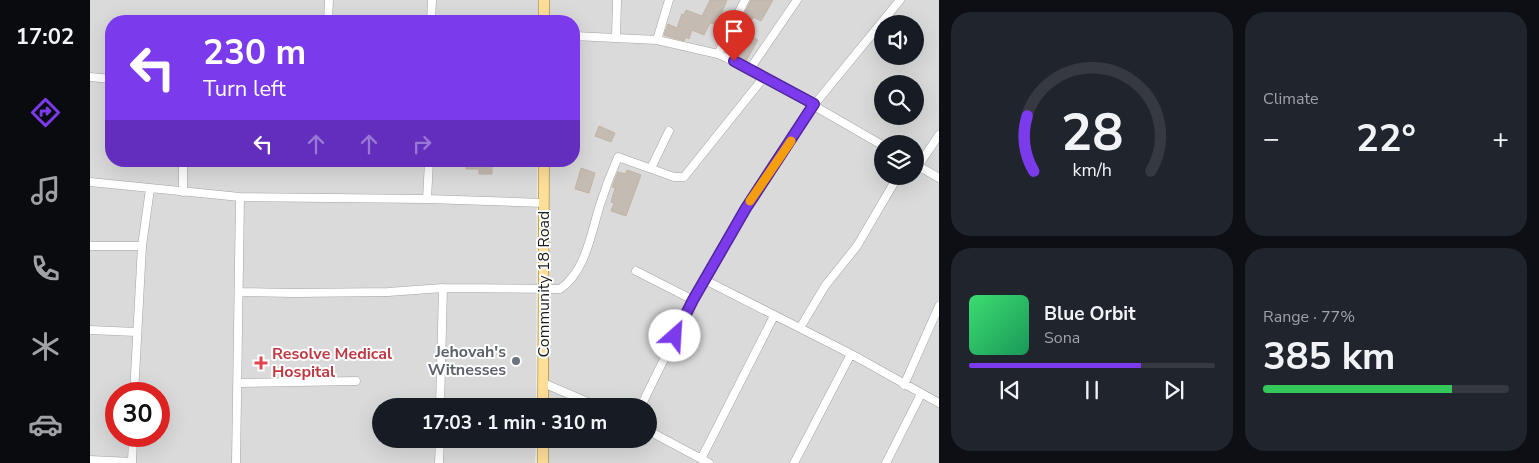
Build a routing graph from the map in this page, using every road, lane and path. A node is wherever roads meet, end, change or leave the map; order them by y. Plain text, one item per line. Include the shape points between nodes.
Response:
1 (329, 0) edge
2 (432, 0) edge
3 (544, 0) edge
4 (617, 0) edge
5 (669, 0) edge
6 (744, 0) edge
7 (797, 0) edge
8 (900, 0) edge
9 (328, 15) edge
10 (431, 15) edge
11 (544, 15) edge
12 (580, 36) edge
13 (616, 37) junction
14 (657, 40) junction
15 (718, 54) junction
16 (750, 69) junction
17 (90, 77) edge
18 (764, 77) junction
19 (105, 78) edge
20 (814, 104) junction
21 (670, 131) dead end
22 (939, 135) edge
23 (874, 140) edge
24 (924, 155) edge
25 (183, 167) edge
26 (429, 167) edge
27 (544, 167) edge
28 (651, 168) junction
29 (924, 169) edge
30 (939, 178) edge
31 (90, 182) edge
32 (893, 185) edge
33 (150, 189) junction
34 (183, 192) junction
35 (240, 197) junction
36 (427, 199) junction
37 (544, 203) junction
38 (90, 246) edge
39 (142, 246) junction
40 (636, 270) dead end
41 (705, 280) junction
42 (443, 288) junction
43 (543, 289) junction
44 (240, 292) junction
45 (693, 300) junction
46 (939, 306) edge
47 (774, 316) junction
48 (800, 328) junction
49 (90, 330) edge
50 (136, 332) junction
51 (851, 354) junction
52 (134, 382) edge
53 (356, 382) dead end
54 (238, 383) junction
55 (543, 383) junction
56 (904, 385) junction
57 (921, 394) junction
58 (440, 398) edge
59 (543, 398) edge
60 (578, 398) edge
61 (645, 398) edge
62 (939, 403) edge
63 (657, 435) edge
64 (132, 447) edge
65 (440, 448) edge
66 (542, 448) edge
67 (701, 459) junction
68 (90, 460) edge
69 (132, 463) edge
70 (236, 463) edge
71 (439, 463) edge
72 (542, 463) edge
73 (709, 463) edge
74 (794, 463) edge
75 (886, 463) edge

1 - 9 street
2 - 10 street
3 - 11 main road
4 - 13 street
5 - 14 street
6 - 15 street
7 - 16 street
8 - 20 street
12 - 13 street
13 - 14 street
14 - 15 street
15 - 16 street
16 - 18 street
17 - 19 street
18 - 20 street
18 - 28 street via 688,173 679,178
20 - 23 street
20 - 41 street via 746,208
21 - 28 street
22 - 24 street
25 - 34 street
26 - 36 street
27 - 37 main road, Community 18 Road
28 - 43 street via 618,157 584,258 572,279 560,289
29 - 30 street
31 - 33 street
32 - 48 street via 861,239 825,286
33 - 34 street
33 - 39 street
34 - 35 street
35 - 36 street
35 - 44 street
36 - 37 street
37 - 43 main road, Community 18 Road
38 - 39 street
39 - 50 street
40 - 45 street
41 - 45 street
41 - 47 street
42 - 43 street
42 - 44 street via 388,292
42 - 58 street
43 - 55 main road, Community 18 Road
44 - 54 street
45 - 61 street
46 - 56 street
47 - 48 street
47 - 67 street
48 - 51 street
49 - 50 street
50 - 52 street
51 - 56 street
51 - 74 street
53 - 54 street
54 - 70 street
55 - 59 main road, Community 18 Road
55 - 60 street
56 - 57 street
57 - 62 street
57 - 75 street
63 - 67 street
64 - 69 street
65 - 71 street
66 - 72 main road
67 - 73 street
68 - 69 street

